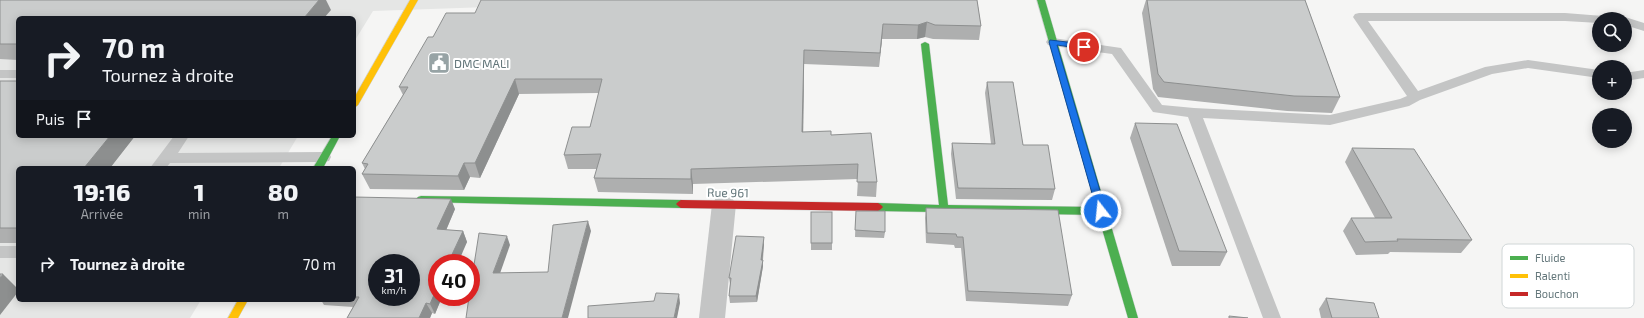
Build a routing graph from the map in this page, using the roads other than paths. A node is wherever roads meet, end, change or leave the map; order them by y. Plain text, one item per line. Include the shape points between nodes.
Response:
1 (414, 0) edge
2 (1040, 0) edge
3 (1592, 19) edge
4 (1632, 24) edge
5 (1644, 28) edge
6 (1053, 42) junction
7 (924, 44) dead end
8 (1592, 73) edge
9 (0, 74) edge
10 (16, 74) edge
11 (1644, 74) edge
12 (1632, 76) edge
13 (1416, 97) junction
14 (356, 102) edge
15 (1194, 113) junction
16 (181, 138) edge
17 (335, 138) edge
18 (162, 163) edge
19 (321, 163) edge
20 (409, 198) edge
21 (724, 204) junction
22 (944, 208) junction
23 (1101, 211) junction
24 (0, 252) edge
25 (16, 252) edge
26 (242, 302) edge
27 (233, 318) edge
28 (712, 318) edge
29 (1133, 318) edge
30 (1272, 318) edge

1 - 14 street
2 - 6 street
3 - 13 lane via 1359,17
4 - 5 lane
6 - 15 lane via 1116,51 1158,109
6 - 23 street
7 - 22 street
8 - 13 lane via 1528,64 1490,70
9 - 10 lane
11 - 12 lane
13 - 15 lane via 1404,103 1330,120
15 - 30 lane
16 - 18 lane
17 - 19 street
18 - 19 lane
20 - 21 street, Rue 961
21 - 22 street, Rue 961
21 - 28 street
22 - 23 street, Rue 961
23 - 29 street
24 - 25 lane
26 - 27 street

